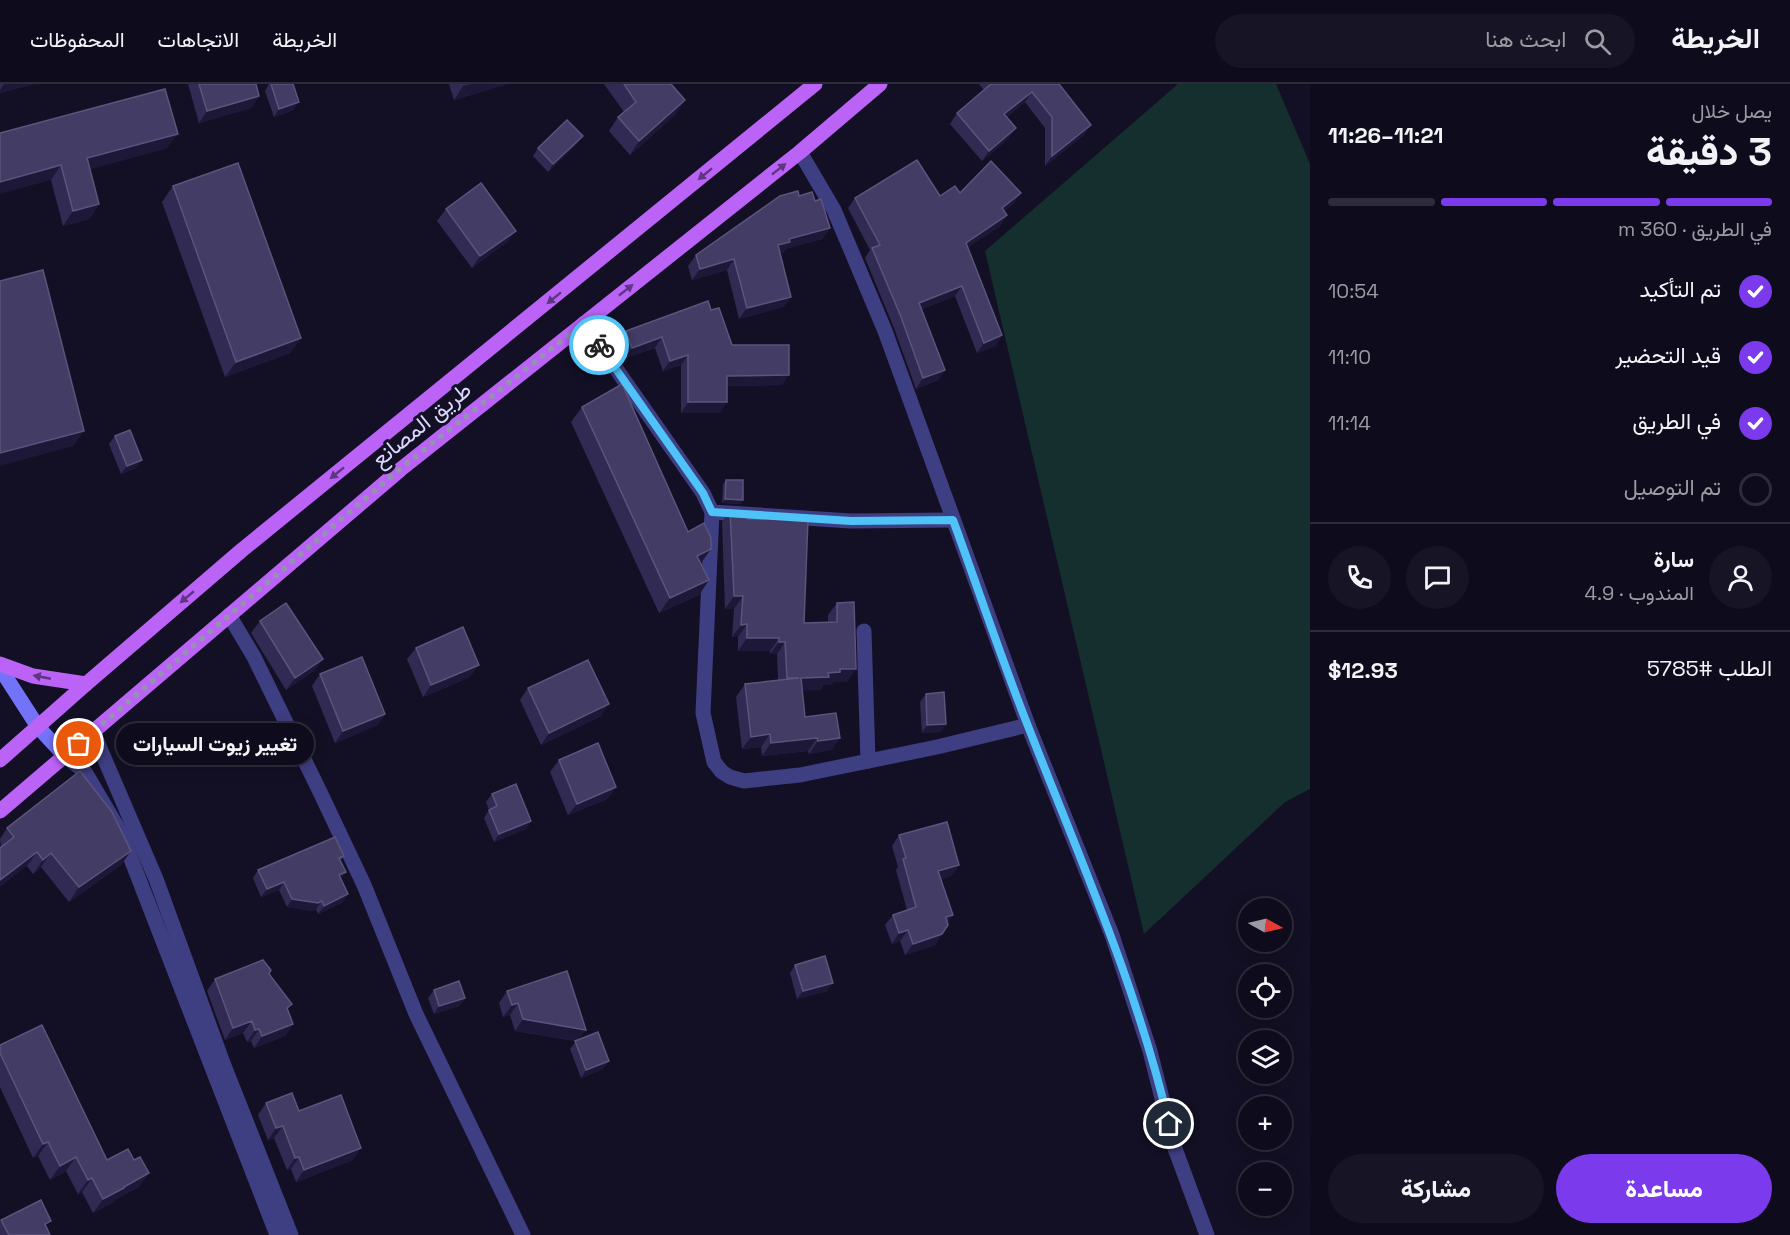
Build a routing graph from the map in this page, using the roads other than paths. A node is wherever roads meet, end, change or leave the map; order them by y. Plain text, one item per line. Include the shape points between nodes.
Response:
1 (815, 84) edge
2 (880, 84) edge
3 (800, 152) junction
4 (584, 323) junction
5 (712, 512) junction
6 (953, 520) junction
7 (229, 615) junction
8 (864, 631) dead end
9 (0, 666) edge
10 (86, 684) junction
11 (1028, 725) junction
12 (38, 727) junction
13 (93, 732) junction
14 (64, 755) junction
15 (0, 760) edge
16 (868, 761) junction
17 (0, 811) edge
18 (277, 1235) edge
19 (291, 1235) edge
20 (523, 1235) edge
21 (1207, 1235) edge

1 -> 10 main road, طريق المصانع via 242,550
2 - 3 main road, طريق المصانع
4 -> 3 main road, طريق المصانع
3 - 6 street via 834,210 885,331
4 - 5 street via 703,493
4 - 7 main road, طريق المصانع via 401,468
5 - 6 street via 851,521
5 - 16 street via 703,713 714,762 722,772 744,781
6 - 11 street
7 - 13 main road, طريق المصانع
7 - 20 street via 325,802 368,894 416,1014
8 - 16 street
10 -> 9 main road via 33,676
9 - 12 street
10 - 12 main road, طريق المصانع
11 - 16 street
11 - 21 street via 1112,935 1150,1051 1174,1146
12 - 14 street
12 - 15 main road, طريق المصانع
13 - 14 main road, طريق المصانع
13 - 19 street via 156,879
14 - 17 main road, طريق المصانع
14 - 18 street via 89,777 121,833

